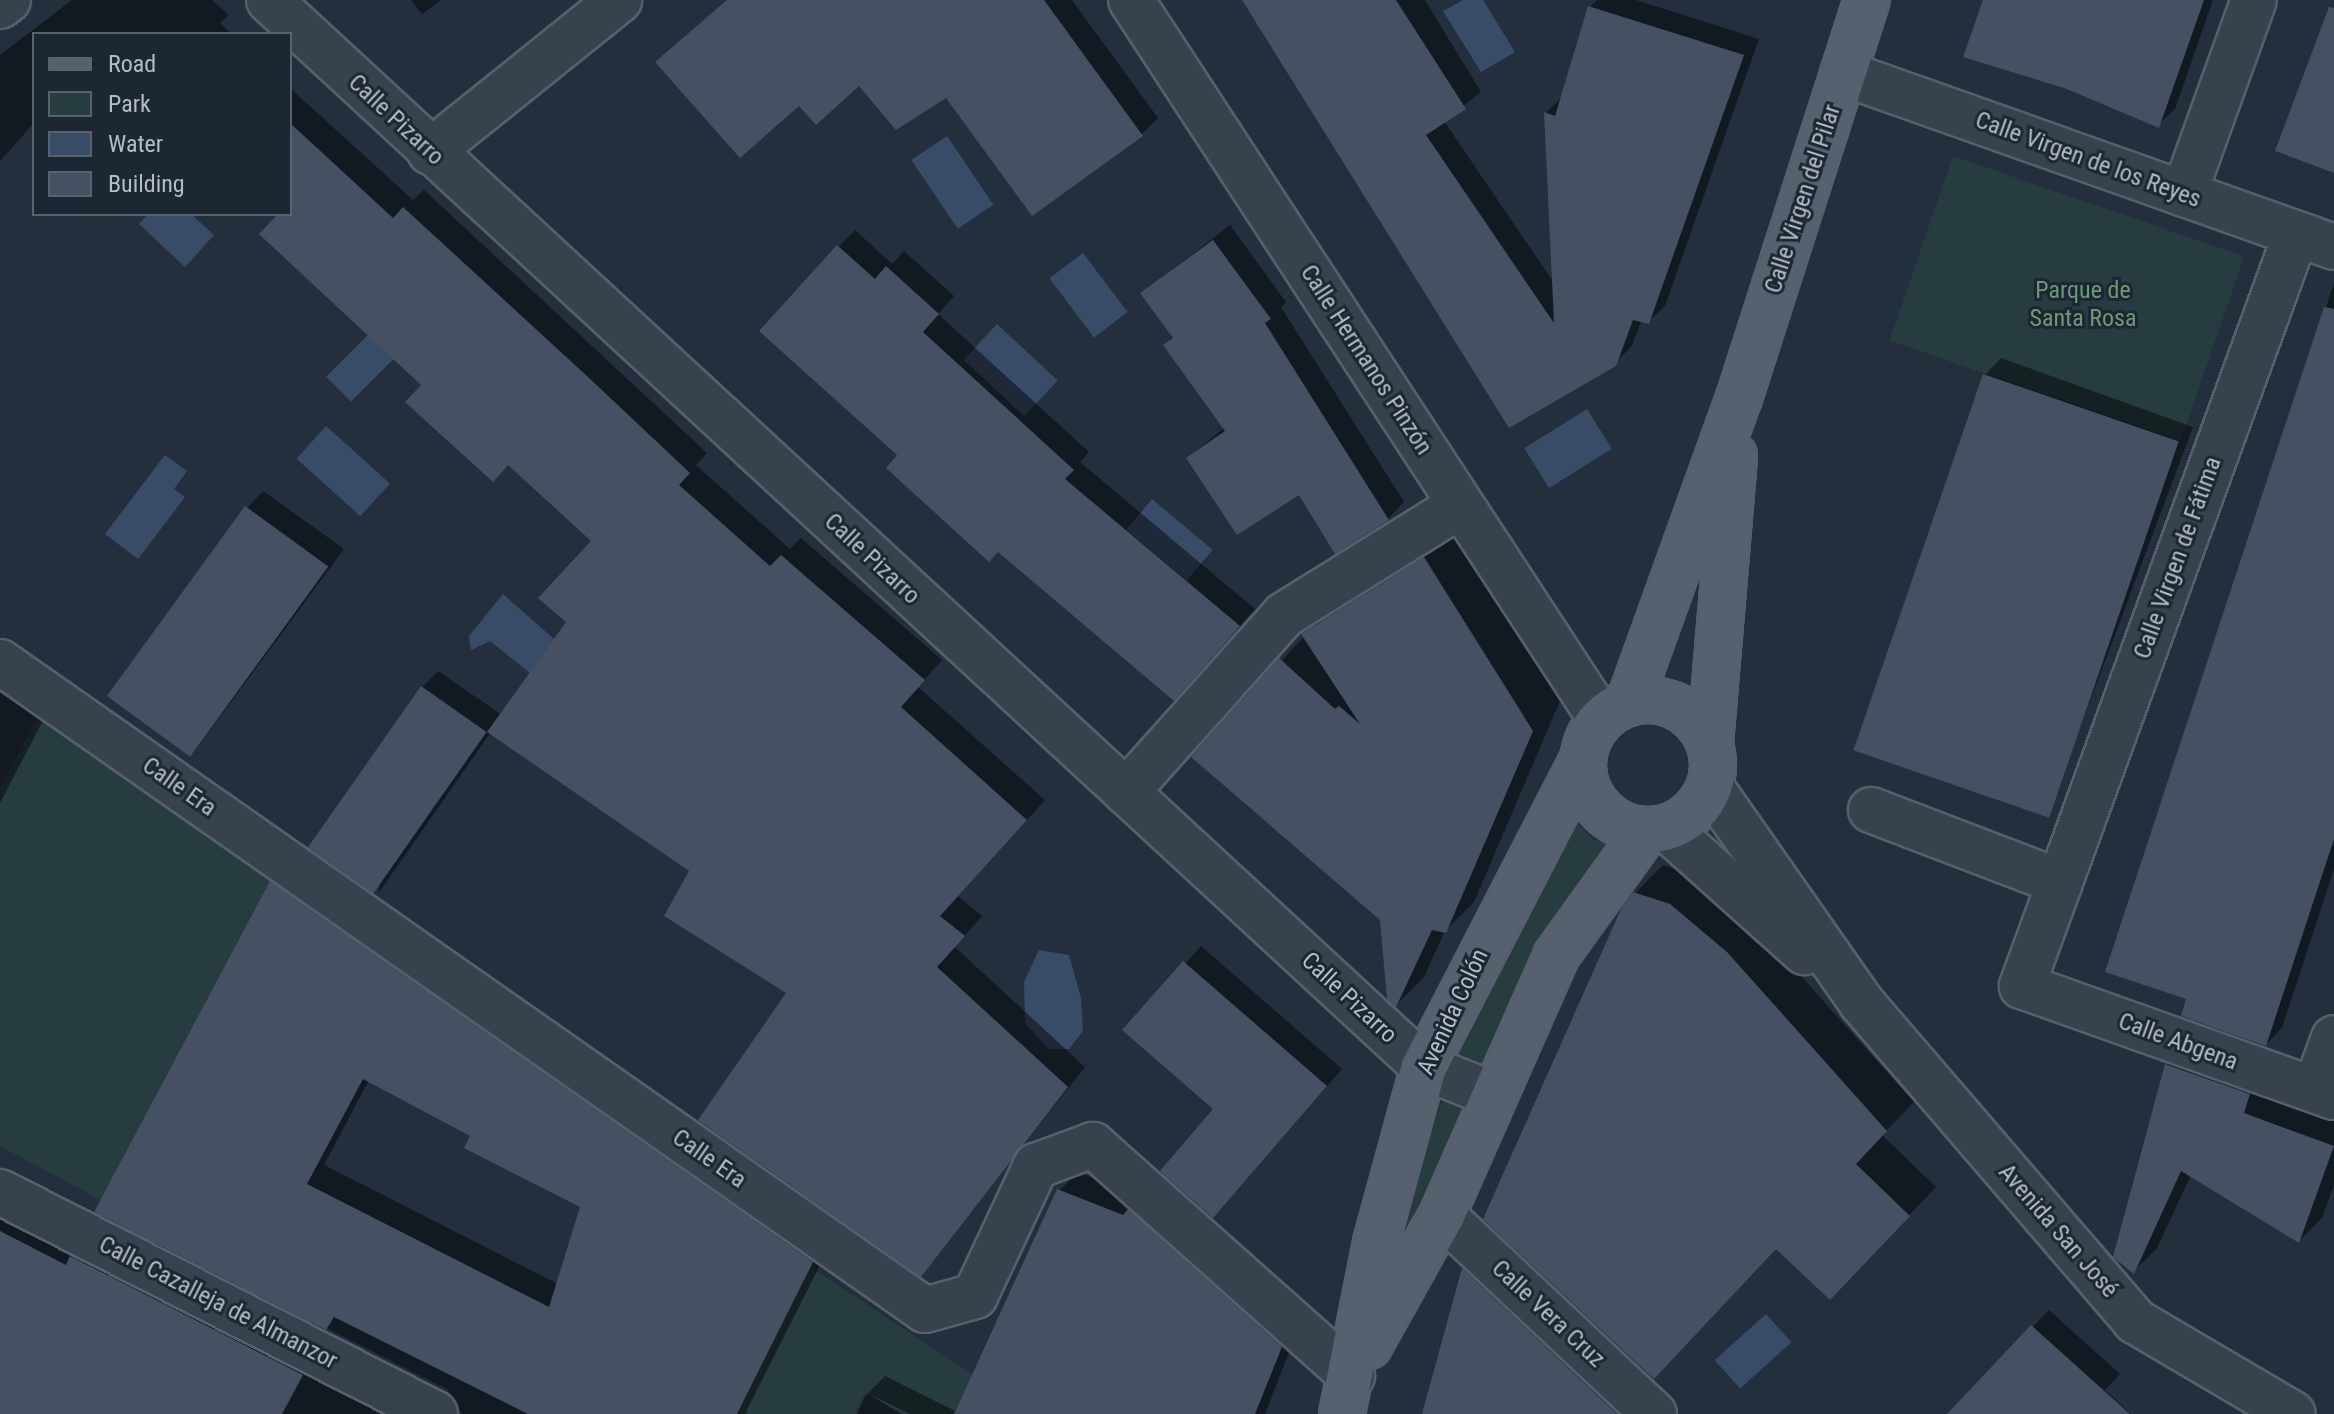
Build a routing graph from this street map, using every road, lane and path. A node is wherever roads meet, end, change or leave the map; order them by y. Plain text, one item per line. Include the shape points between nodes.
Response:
1 (8, 0) edge
2 (269, 0) edge
3 (619, 0) edge
4 (1131, 0) edge
5 (1867, 0) edge
6 (2254, 0) edge
7 (0, 6) edge
8 (1843, 73) junction
9 (430, 152) junction
10 (2184, 194) junction
11 (2315, 240) edge
12 (1739, 398) junction
13 (1461, 505) junction
14 (0, 662) edge
15 (1615, 711) junction
16 (1583, 759) junction
17 (1710, 765) junction
18 (1126, 792) junction
19 (1871, 810) dead end
20 (1656, 829) junction
21 (2060, 882) junction
22 (2022, 986) joint
23 (1861, 1002) junction
24 (2334, 1038) edge
25 (1424, 1067) junction
26 (1492, 1094) junction
27 (2324, 1094) edge
28 (0, 1192) edge
29 (1442, 1215) junction
30 (1347, 1395) edge
31 (435, 1414) edge
32 (1654, 1414) edge
33 (2293, 1414) edge

1 - 7 street
2 - 9 street, Calle Pizarro
3 - 9 street
4 - 13 street, Calle Hermanos Pinzón
5 - 8 main road, Calle Virgen del Pilar
6 - 10 street
8 - 10 street, Calle Virgen de los Reyes
8 - 12 main road, Calle Virgen del Pilar
9 - 18 street, Calle Pizarro
10 - 11 street, Calle Virgen de los Reyes
11 - 21 street, Calle Virgen de Fátima
12 - 15 main road, Calle Virgen del Pilar
12 - 17 main road, Calle Virgen del Pilar
13 - 15 street, Calle Hermanos Pinzón
13 - 18 street via 1284,615
14 - 30 street, Calle Era via 925,1310 975,1296 1036,1166 1093,1145
15 - 16 main road
15 - 17 main road via 1666,702 1686,711
16 - 20 main road via 1584,783 1595,803 1626,827
16 - 25 main road, Avenida Colón
17 - 20 main road via 1700,805
17 - 23 street, Avenida San José
18 - 25 street, Calle Pizarro
19 - 21 street
20 - 23 street, Avenida San José
20 - 26 main road via 1556,956
21 - 22 street, Calle Virgen de Fátima
22 - 27 street, Calle Abgena
23 - 33 street, Avenida San José via 2135,1321
24 - 27 street
25 - 26 street, Calle Pizarro
25 - 30 main road, Avenida Colón via 1376,1242
26 - 29 main road
28 - 31 street, Calle Cazalleja de Almanzor
29 - 30 main road
29 - 32 street, Calle Vera Cruz

